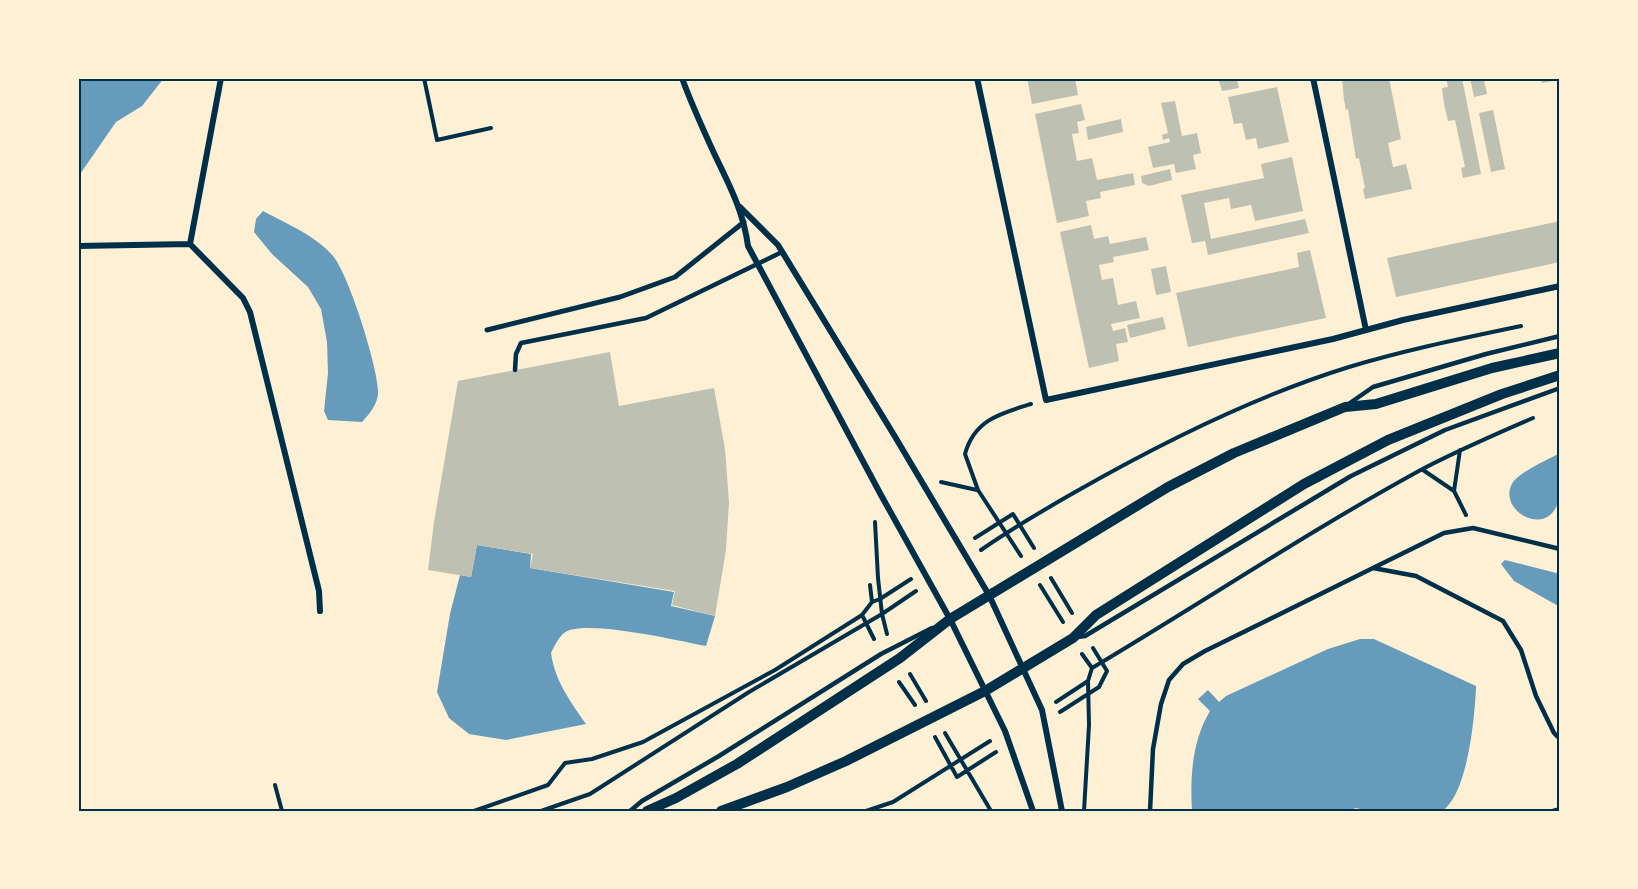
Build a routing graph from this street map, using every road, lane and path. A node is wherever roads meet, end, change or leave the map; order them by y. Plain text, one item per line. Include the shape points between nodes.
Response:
1 (220, 78) edge
2 (424, 78) edge
3 (682, 78) edge
4 (977, 78) edge
5 (1313, 78) edge
6 (491, 128) dead end
7 (738, 204) junction
8 (744, 222) junction
9 (190, 244) junction
10 (78, 246) edge
11 (782, 252) junction
12 (756, 263) junction
13 (1560, 286) edge
14 (1527, 325) dead end
15 (487, 330) dead end
16 (1366, 330) junction
17 (1560, 336) edge
18 (1560, 353) edge
19 (515, 370) dead end
20 (1560, 375) edge
21 (1560, 388) edge
22 (1046, 400) junction
23 (1345, 407) junction
24 (1536, 417) dead end
25 (1460, 450) junction
26 (1422, 469) junction
27 (1454, 491) junction
28 (881, 495) junction
29 (1000, 522) junction
30 (1019, 524) junction
31 (1473, 528) junction
32 (1006, 532) junction
33 (960, 548) junction
34 (1560, 549) edge
35 (967, 559) junction
36 (1042, 563) junction
37 (1373, 568) junction
38 (1031, 570) junction
39 (924, 571) junction
40 (930, 582) junction
41 (870, 585) dead end
42 (988, 595) junction
43 (880, 599) junction
44 (872, 602) junction
45 (320, 611) dead end
46 (882, 614) junction
47 (862, 615) junction
48 (950, 619) junction
49 (866, 623) junction
50 (1084, 633) junction
51 (1073, 638) junction
52 (893, 648) junction
53 (881, 654) junction
54 (900, 658) junction
55 (1102, 662) junction
56 (888, 666) junction
57 (1023, 668) junction
58 (1088, 681) junction
59 (985, 691) junction
60 (1089, 694) junction
61 (1042, 710) junction
62 (931, 719) junction
63 (1044, 722) junction
64 (1005, 731) junction
65 (1560, 739) edge
66 (1009, 744) junction
67 (961, 761) junction
68 (952, 766) junction
69 (966, 771) junction
70 (275, 785) dead end
71 (1560, 809) edge
72 (282, 811) edge
73 (474, 811) edge
74 (541, 811) edge
75 (630, 811) edge
76 (646, 811) edge
77 (721, 811) edge
78 (866, 811) edge
79 (991, 811) edge
80 (1033, 811) edge
81 (1062, 811) edge
82 (1084, 811) edge
83 (1150, 811) edge
84 (1552, 811) edge

1 - 9 street
2 - 6 path via 437,140
3 - 7 street
4 - 22 street
5 - 16 street
7 - 8 street
7 - 11 street
8 - 12 street
8 - 15 street via 675,277 620,297
9 - 10 street
9 - 45 street via 243,298 250,312 320,591
11 - 12 lane
11 - 33 street
12 - 19 lane via 646,318 521,343
12 - 28 street
13 - 16 street
14 - 30 path via 1349,367 1274,395 1119,467
16 - 22 street
17 - 23 lane via 1373,387
18 - 23 street via 1492,368 1376,404
20 - 50 street via 1388,440 1315,479 1096,615
21 - 50 lane via 1445,430 1351,476
22 - 29 path via 996,415 973,433 967,445 967,464 978,490
23 - 36 street via 1234,453 1168,487
24 - 25 path
25 - 26 path
25 - 27 path
26 - 27 path
26 - 55 path
27 - 31 path
28 - 39 street
28 - 43 path via 874,527
29 - 30 path via 1012,513
29 - 32 path
29 - 33 path
30 - 32 path
30 - 36 path
31 - 34 lane
31 - 37 lane via 1444,533
32 - 35 path
32 - 38 path
33 - 35 street
35 - 42 street
36 - 38 street
36 - 50 path
37 - 65 lane via 1416,576 1503,621 1521,650 1536,696
37 - 83 lane via 1183,664 1169,680 1161,704 1153,749
38 - 42 street
38 - 51 path
39 - 40 street
39 - 43 path
40 - 46 path
40 - 48 street
41 - 44 path
42 - 48 street
42 - 57 street
43 - 44 path
43 - 46 path
44 - 47 path
46 - 49 path
46 - 52 path
47 - 49 path
47 - 73 path via 775,670 642,742 565,764 548,785
48 - 52 lane
48 - 54 street
48 - 59 street
49 - 53 path
49 - 74 path via 590,794
50 - 51 street
50 - 55 path
51 - 57 street
52 - 53 lane
53 - 75 lane
54 - 56 street
54 - 62 path
55 - 58 path via 1092,668
55 - 60 path via 1107,671 1099,687
56 - 62 path
56 - 76 street via 737,764
57 - 59 street
57 - 61 street
58 - 60 path
58 - 61 path
59 - 62 street
59 - 64 street
60 - 63 path
60 - 82 path
61 - 63 street
62 - 67 path
62 - 68 path
62 - 77 street via 787,787
63 - 81 street
64 - 66 street
64 - 67 path
66 - 69 path
66 - 80 street
67 - 68 path
67 - 69 path
68 - 69 path via 957,777
68 - 78 path via 893,802
69 - 79 path
70 - 72 path
71 - 84 path

